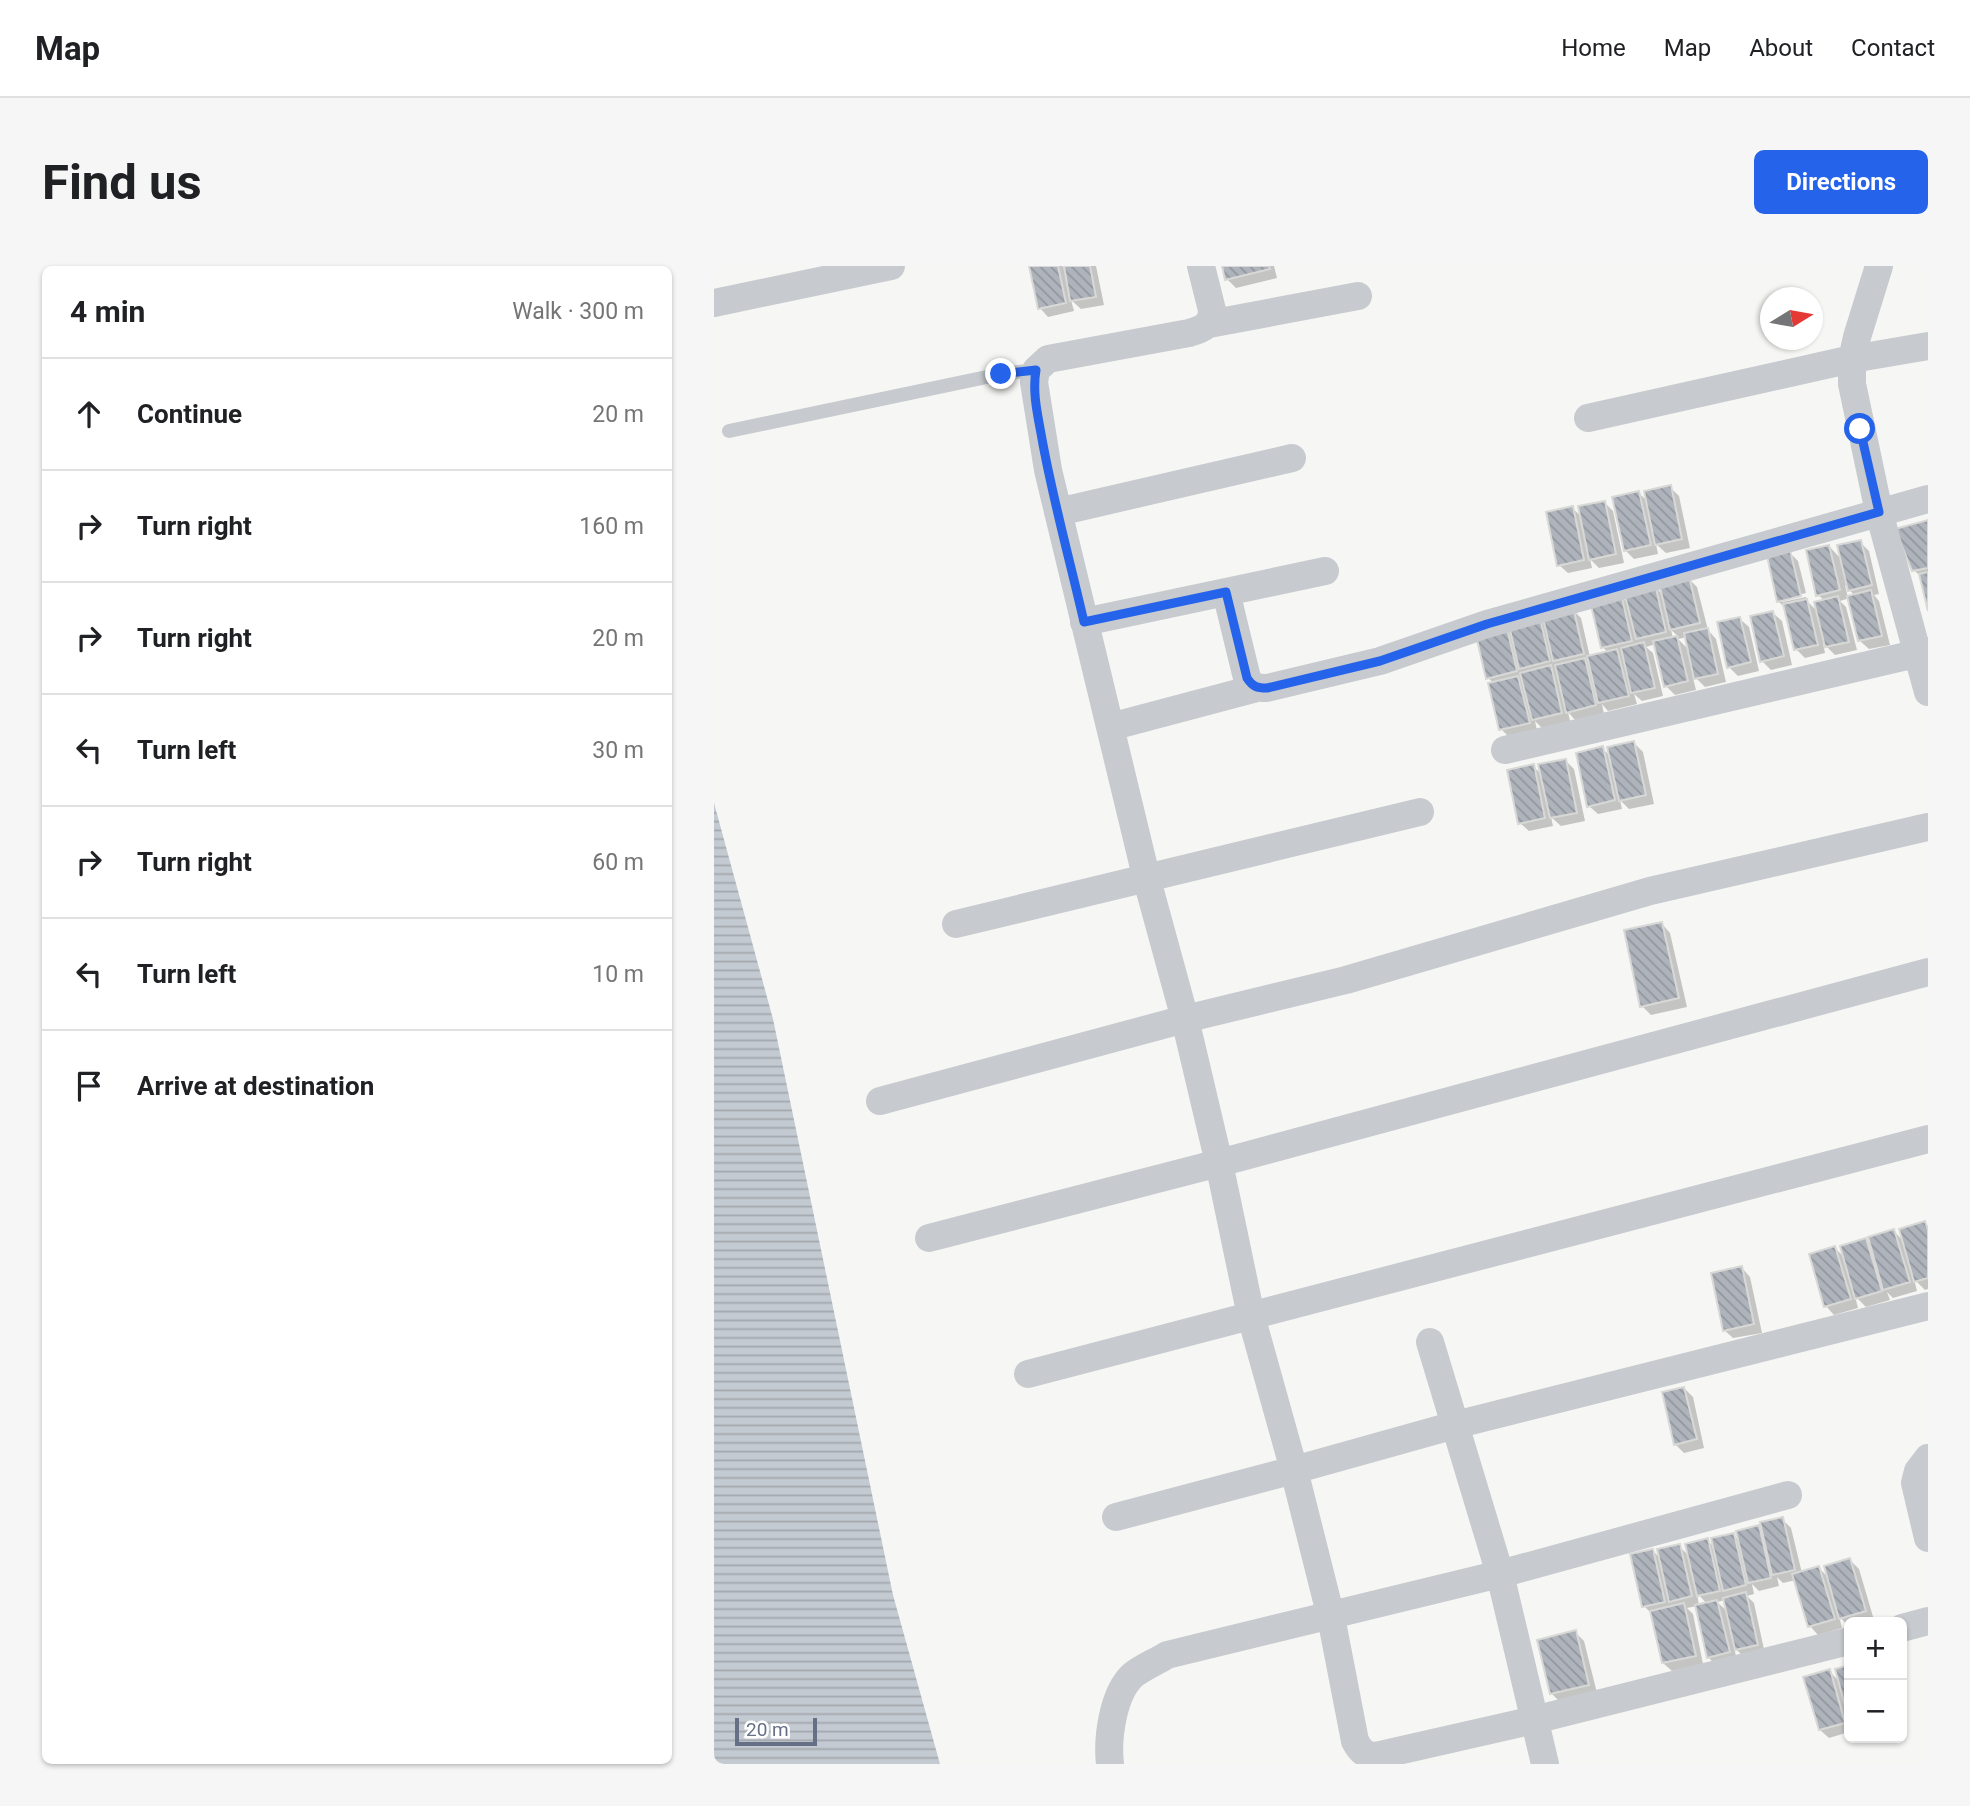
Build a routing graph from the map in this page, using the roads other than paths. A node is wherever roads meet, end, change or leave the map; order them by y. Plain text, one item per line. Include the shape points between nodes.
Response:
1 (891, 266) edge
2 (1201, 266) edge
3 (1879, 266) edge
4 (1358, 296) dead end
5 (714, 303) edge
6 (1209, 324) junction
7 (1928, 346) edge
8 (1852, 359) junction
9 (1036, 370) junction
10 (1588, 418) dead end
11 (729, 431) dead end
12 (1292, 458) dead end
13 (1928, 499) edge
14 (1058, 512) junction
15 (1879, 512) junction
16 (1325, 571) dead end
17 (1226, 592) junction
18 (1084, 622) junction
19 (1923, 652) edge
20 (1257, 688) junction
21 (1928, 692) edge
22 (1110, 727) junction
23 (1505, 750) dead end
24 (1420, 812) dead end
25 (1928, 827) edge
26 (1147, 880) junction
27 (956, 924) dead end
28 (1928, 972) edge
29 (1185, 1019) junction
30 (880, 1101) dead end
31 (1928, 1139) edge
32 (1219, 1163) junction
33 (929, 1238) dead end
34 (1928, 1306) edge
35 (1251, 1316) junction
36 (1430, 1342) dead end
37 (1028, 1374) dead end
38 (1455, 1425) junction
39 (1928, 1458) edge
40 (1294, 1471) junction
41 (1788, 1495) dead end
42 (1116, 1517) dead end
43 (1928, 1538) edge
44 (1500, 1574) junction
45 (1331, 1617) junction
46 (1928, 1621) edge
47 (1907, 1627) edge
48 (1844, 1642) edge
49 (1534, 1720) junction
50 (1110, 1764) edge
51 (1545, 1764) edge

1 - 5 street
2 - 6 street via 1213,310
3 - 8 street
4 - 6 street
6 - 9 street via 1189,333 1048,359
7 - 8 street
8 - 10 street
8 - 15 street via 1852,384
9 - 11 lane
9 - 14 street via 1036,404
12 - 14 street
13 - 15 street
14 - 18 street
15 - 19 street
15 - 20 street via 1487,624 1380,661
16 - 17 street
17 - 18 street
17 - 20 street via 1247,678
18 - 22 street
19 - 21 street
19 - 23 street
20 - 22 street
22 - 26 street
24 - 26 street
25 - 29 street via 1650,891 1346,980
26 - 27 street
26 - 29 street
28 - 32 street
29 - 30 street
29 - 32 street
31 - 35 street
32 - 33 street
32 - 35 street
34 - 38 street
35 - 37 street
35 - 40 street
36 - 38 street
38 - 40 street
38 - 44 street
39 - 43 street via 1915,1483
40 - 42 street
40 - 45 street
41 - 44 street
44 - 45 street
44 - 49 street
45 - 49 street via 1355,1741 1367,1755
45 - 50 street via 1167,1655 1132,1676 1114,1707
46 - 47 street
48 - 49 street
49 - 51 street

